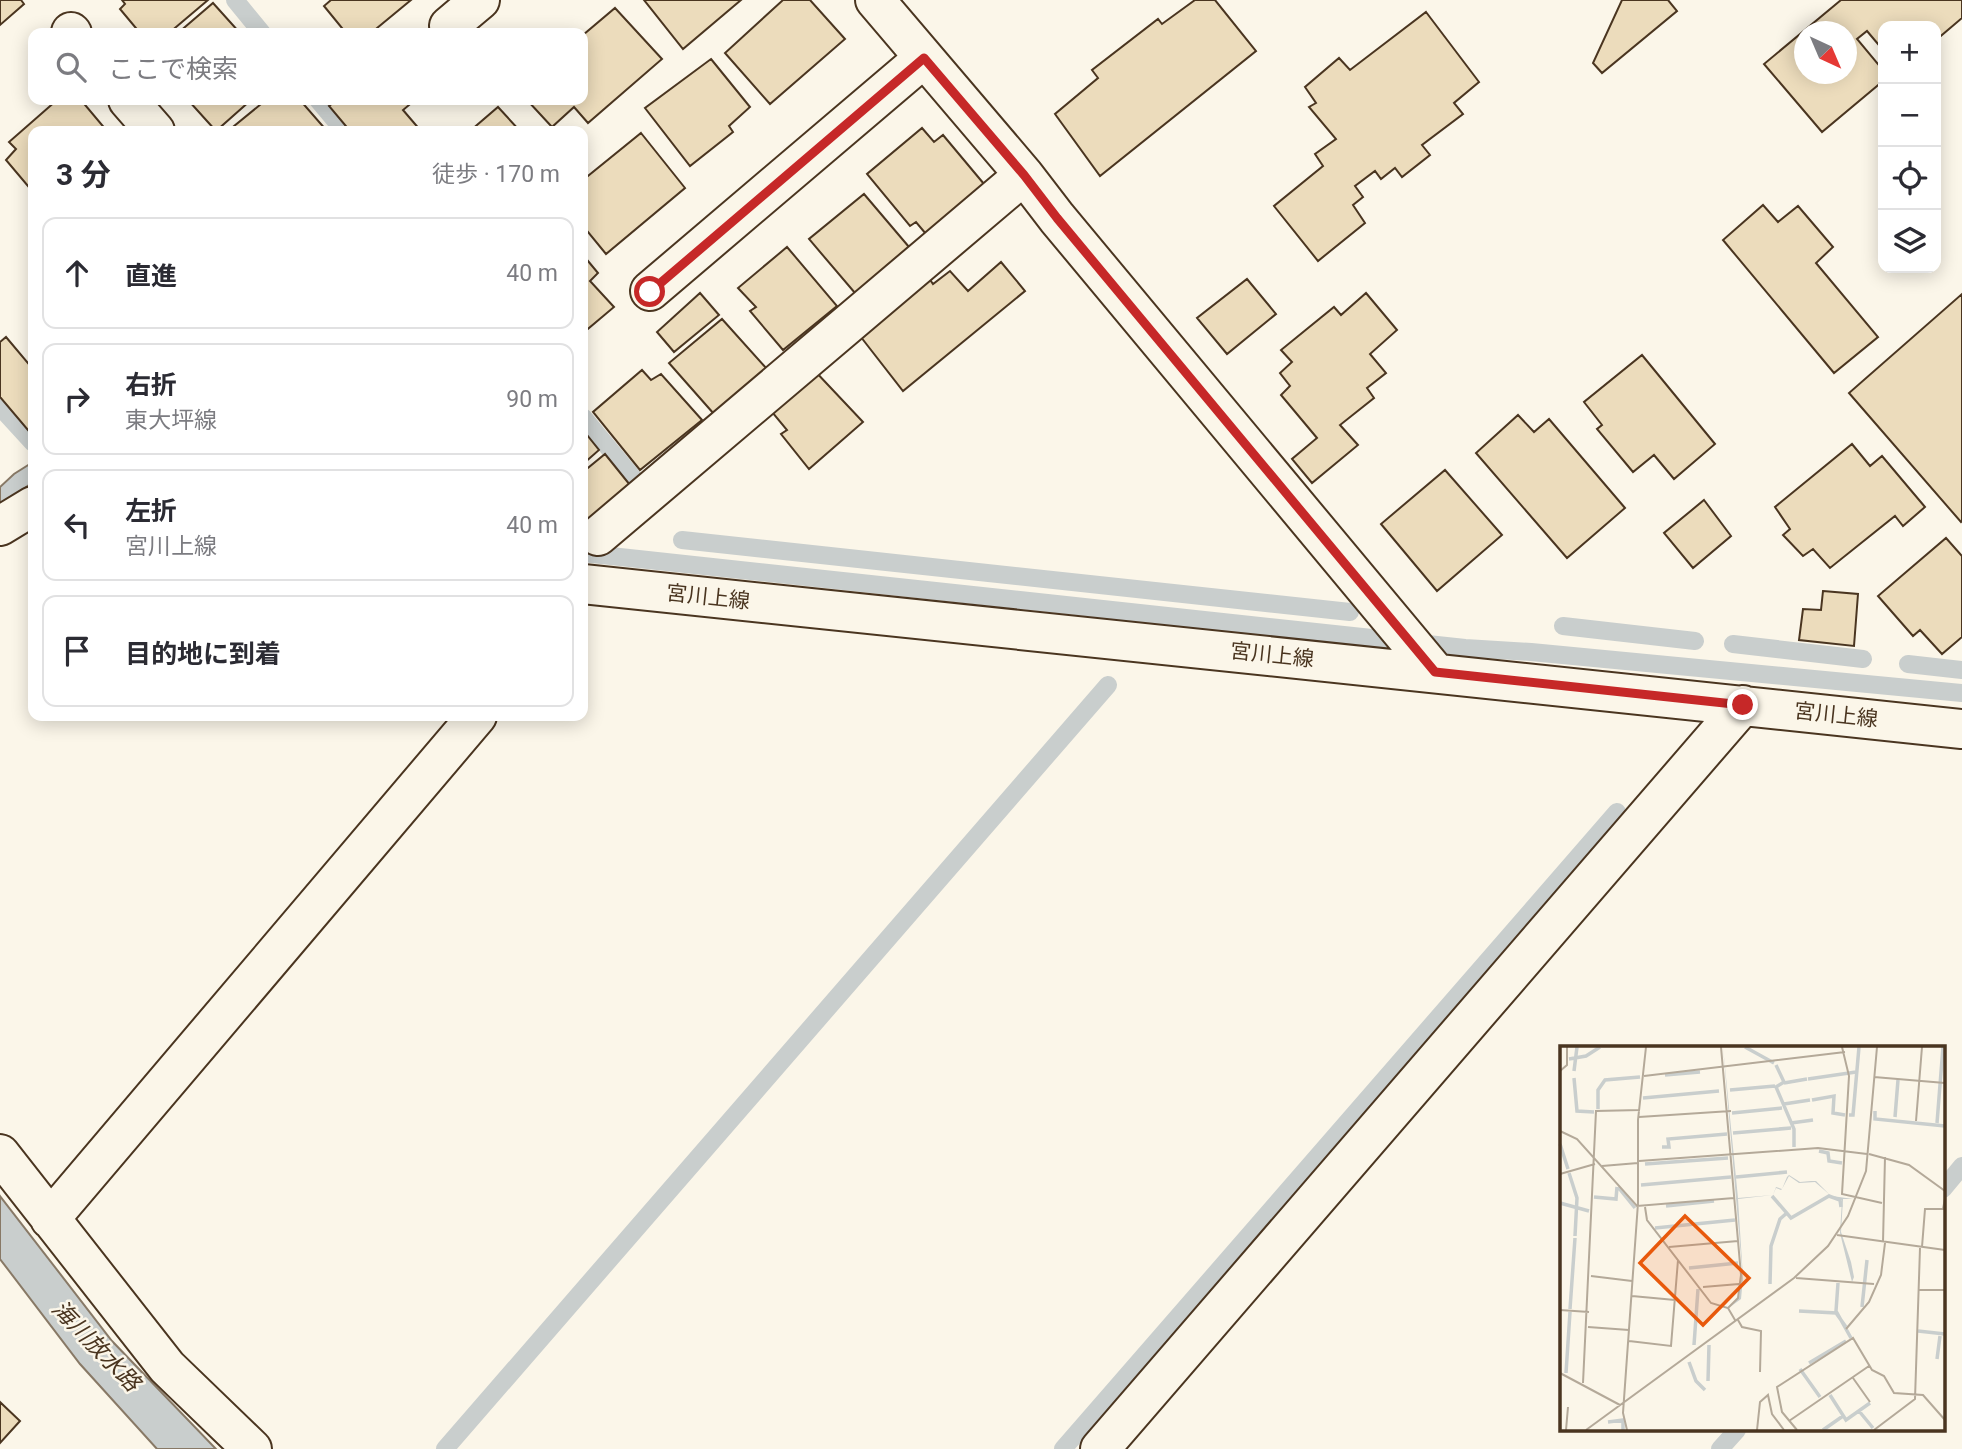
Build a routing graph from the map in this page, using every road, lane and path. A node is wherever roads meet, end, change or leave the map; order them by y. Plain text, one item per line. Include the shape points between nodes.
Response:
1 (480, 0) edge
2 (875, 0) edge
3 (449, 26) dead end
4 (924, 58) junction
5 (132, 105) edge
6 (151, 126) edge
7 (1024, 175) junction
8 (650, 292) dead end
9 (28, 509) edge
10 (0, 526) edge
11 (598, 536) dead end
12 (588, 586) edge
13 (1435, 672) junction
14 (1743, 705) junction
15 (473, 721) edge
16 (1962, 729) edge
17 (0, 1153) edge
18 (50, 1219) junction
19 (252, 1449) edge
20 (1100, 1449) edge

1 - 3 street
2 - 4 street
4 - 7 street
4 - 8 street
5 - 6 street
7 - 11 street
7 - 13 street
9 - 10 street
12 - 13 street, 宮川上線
13 - 14 street, 宮川上線
14 - 16 street, 宮川上線
14 - 20 street
15 - 18 street
17 - 18 street
18 - 19 street via 167,1367

